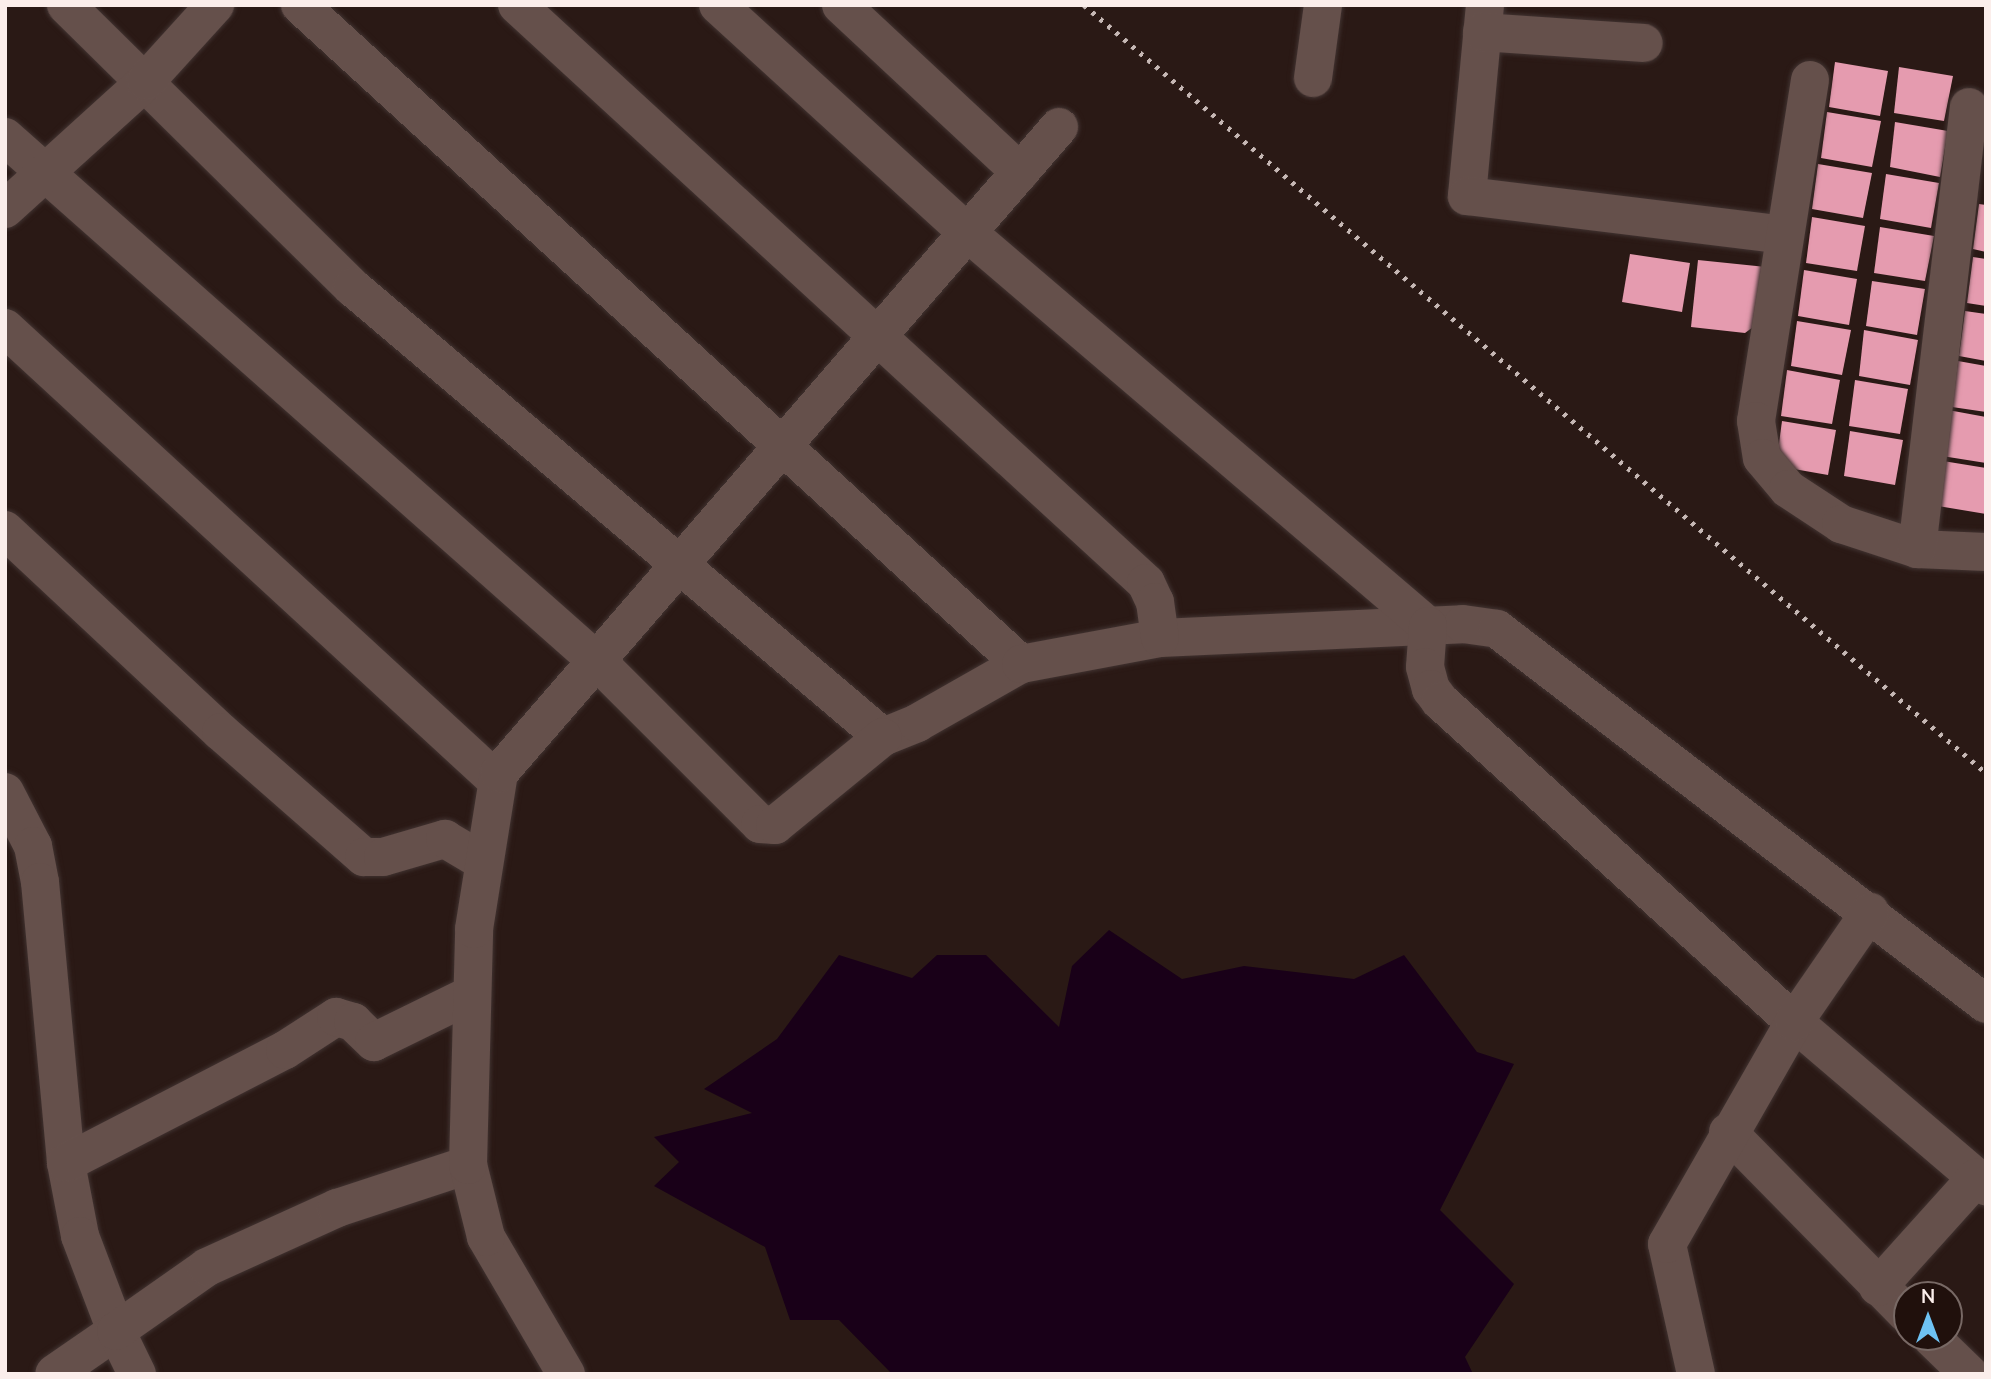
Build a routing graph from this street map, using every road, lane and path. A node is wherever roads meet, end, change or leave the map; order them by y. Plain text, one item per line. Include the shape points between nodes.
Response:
1 (66, 5) edge
2 (215, 5) edge
3 (300, 5) edge
4 (517, 5) edge
5 (718, 5) edge
6 (842, 5) edge
7 (1323, 5) edge
8 (1484, 19) edge
9 (1644, 43) dead end
10 (1313, 78) dead end
11 (1810, 80) dead end
12 (146, 81) junction
13 (1969, 107) dead end
14 (1059, 127) dead end
15 (5, 137) edge
16 (1020, 172) junction
17 (44, 173) junction
18 (5, 209) edge
19 (968, 233) junction
20 (1784, 235) junction
21 (5, 328) edge
22 (877, 334) junction
23 (780, 444) junction
24 (5, 530) edge
25 (1917, 549) junction
26 (1986, 552) edge
27 (680, 562) junction
28 (1428, 626) junction
29 (1160, 638) junction
30 (598, 662) junction
31 (1021, 664) junction
32 (883, 737) junction
33 (496, 780) junction
34 (5, 792) edge
35 (484, 862) junction
36 (1870, 912) junction
37 (472, 994) junction
38 (1986, 1004) edge
39 (1794, 1022) junction
40 (1728, 1132) junction
41 (65, 1163) junction
42 (468, 1165) junction
43 (1981, 1182) edge
44 (1878, 1287) junction
45 (1893, 1301) edge
46 (116, 1331) junction
47 (1945, 1351) edge
48 (54, 1374) edge
49 (137, 1374) edge
50 (566, 1374) edge
51 (1696, 1374) edge
52 (1969, 1374) edge

1 - 12 street
2 - 12 street
3 - 23 street
4 - 22 street
5 - 19 street
6 - 16 street
7 - 10 street
8 - 9 street
8 - 20 street via 1467,196
11 - 20 street
12 - 17 street
12 - 27 street via 352,287
13 - 25 street
14 - 16 street
15 - 17 street
16 - 19 street
17 - 18 street
17 - 30 street
19 - 22 street
19 - 28 street
20 - 25 street via 1756,421 1762,458 1788,489 1841,524
21 - 33 street
22 - 23 street
22 - 29 street via 1146,583 1155,602
23 - 27 street
23 - 31 street
24 - 35 street via 221,732 364,857 383,857 445,839
25 - 26 street
27 - 30 street
27 - 32 street
28 - 29 street
28 - 36 street via 1463,624 1497,629
28 - 39 street via 1425,667 1430,689 1440,701
29 - 31 street
30 - 32 street via 767,825 775,825
30 - 33 street
31 - 32 street via 917,723
33 - 35 street
34 - 41 street via 33,846 40,882
35 - 37 street via 474,929
36 - 38 street
36 - 39 street
37 - 41 street via 374,1042 353,1022 336,1017 285,1051
37 - 42 street
39 - 40 street
39 - 43 street
40 - 44 street
40 - 51 street via 1667,1244
41 - 46 street via 80,1236
42 - 46 street via 337,1208 207,1267
42 - 50 street via 486,1237
43 - 44 street
44 - 45 street
46 - 48 street
46 - 49 street
47 - 52 street

